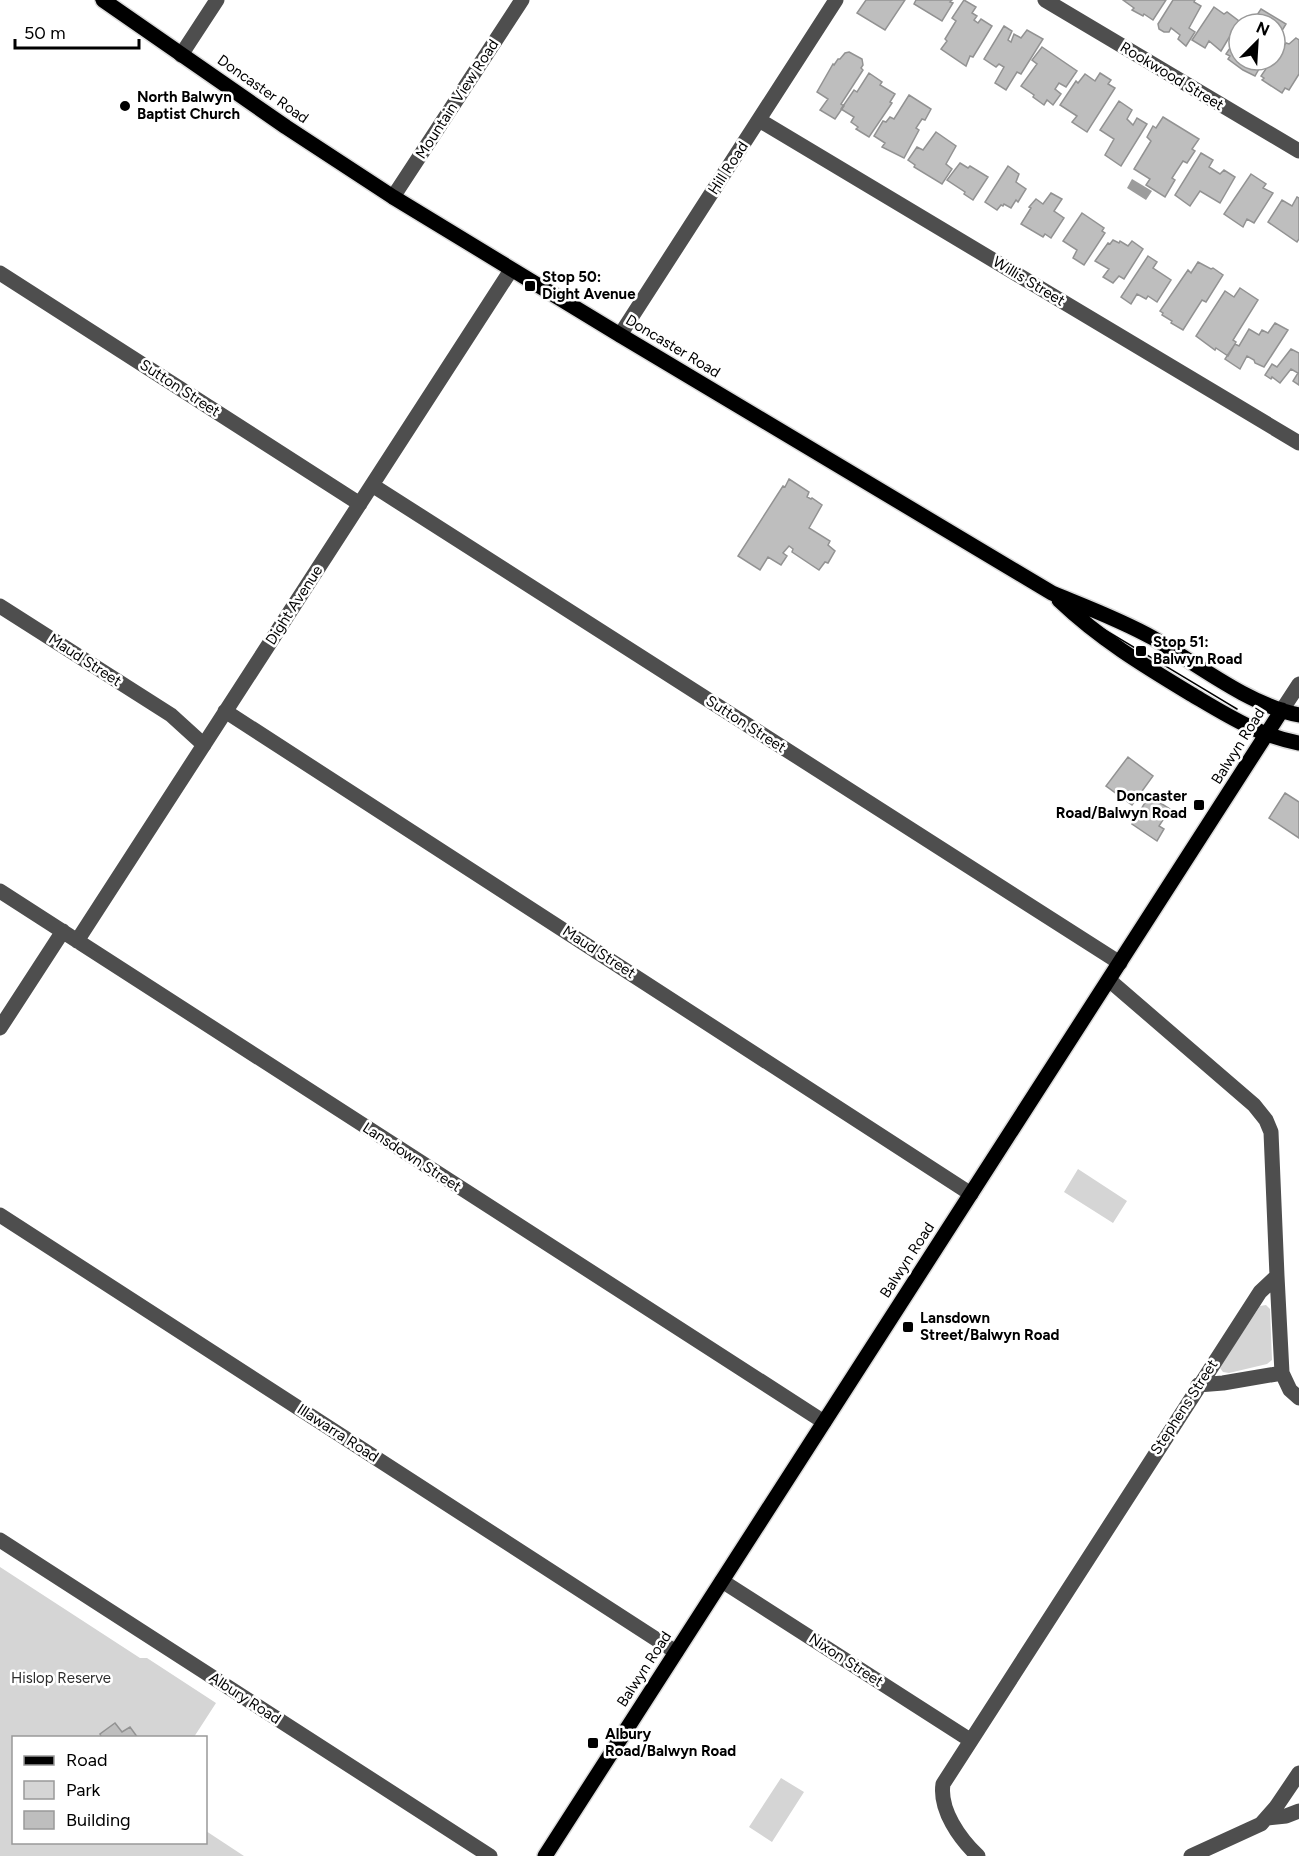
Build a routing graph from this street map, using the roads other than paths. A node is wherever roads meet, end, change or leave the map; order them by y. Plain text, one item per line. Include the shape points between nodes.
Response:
1 (103, 0) edge
2 (217, 0) edge
3 (522, 0) edge
4 (836, 0) edge
5 (1045, 0) edge
6 (182, 55) junction
7 (759, 120) junction
8 (1299, 151) edge
9 (393, 197) junction
10 (511, 270) junction
11 (0, 273) edge
12 (620, 335) junction
13 (1299, 443) edge
14 (372, 485) junction
15 (360, 504) junction
16 (1052, 593) junction
17 (0, 606) edge
18 (1299, 684) edge
19 (1282, 710) junction
20 (225, 711) junction
21 (1299, 714) edge
22 (1267, 735) junction
23 (208, 739) junction
24 (1299, 743) edge
25 (0, 891) edge
26 (63, 931) junction
27 (77, 941) junction
28 (1120, 963) junction
29 (1109, 980) junction
30 (0, 1028) edge
31 (972, 1194) junction
32 (0, 1215) edge
33 (1277, 1276) junction
34 (1282, 1373) junction
35 (1198, 1385) junction
36 (1299, 1398) edge
37 (824, 1422) junction
38 (0, 1540) edge
39 (722, 1581) junction
40 (676, 1652) junction
41 (970, 1740) junction
42 (1299, 1773) edge
43 (1299, 1811) edge
44 (1268, 1818) junction
45 (490, 1856) edge
46 (544, 1856) edge
47 (978, 1856) edge
48 (1191, 1856) edge

1 - 6 main road, Doncaster Road
2 - 6 street
3 - 9 street, Mountain View Road
4 - 7 street, Hill Road
5 - 8 street, Rookwood Street
6 - 9 main road, Doncaster Road
7 - 12 street, Hill Road
7 - 13 street, Willis Street
9 - 10 main road, Doncaster Road
10 - 12 main road, Doncaster Road
10 - 14 street, Dight Avenue
11 - 15 street, Sutton Street
12 - 16 main road, Doncaster Road
14 - 15 street, Dight Avenue
14 - 28 street, Sutton Street
15 - 20 street, Dight Avenue
16 - 19 main road, Doncaster Road via 1120,621 1250,697
16 - 22 main road, Doncaster Road via 1134,660
17 - 23 street, Maud Street
18 - 19 street, Balwyn Road
19 - 21 main road, Doncaster Road
19 - 22 main road, Balwyn Road
20 - 23 street, Dight Avenue
20 - 31 street, Maud Street
22 - 24 main road, Doncaster Road
22 - 28 main road, Balwyn Road
23 - 27 street, Dight Avenue
25 - 26 street, Lansdown Street
26 - 27 street, Lansdown Street
26 - 30 street
27 - 37 street, Lansdown Street
28 - 29 main road, Balwyn Road
29 - 31 main road, Balwyn Road
29 - 33 street via 1254,1105 1266,1120 1271,1132
31 - 37 main road, Balwyn Road
32 - 40 street, Illawarra Road
33 - 34 street
33 - 35 street, Stephens Street via 1260,1292
34 - 35 street
34 - 36 street
35 - 41 street, Stephens Street
37 - 39 main road, Balwyn Road
38 - 45 street, Albury Road
39 - 40 main road, Balwyn Road
39 - 41 street, Nixon Street
40 - 46 main road, Balwyn Road
41 - 47 street, Stephens Street via 942,1790 956,1830
42 - 44 street
43 - 44 street
44 - 48 street

